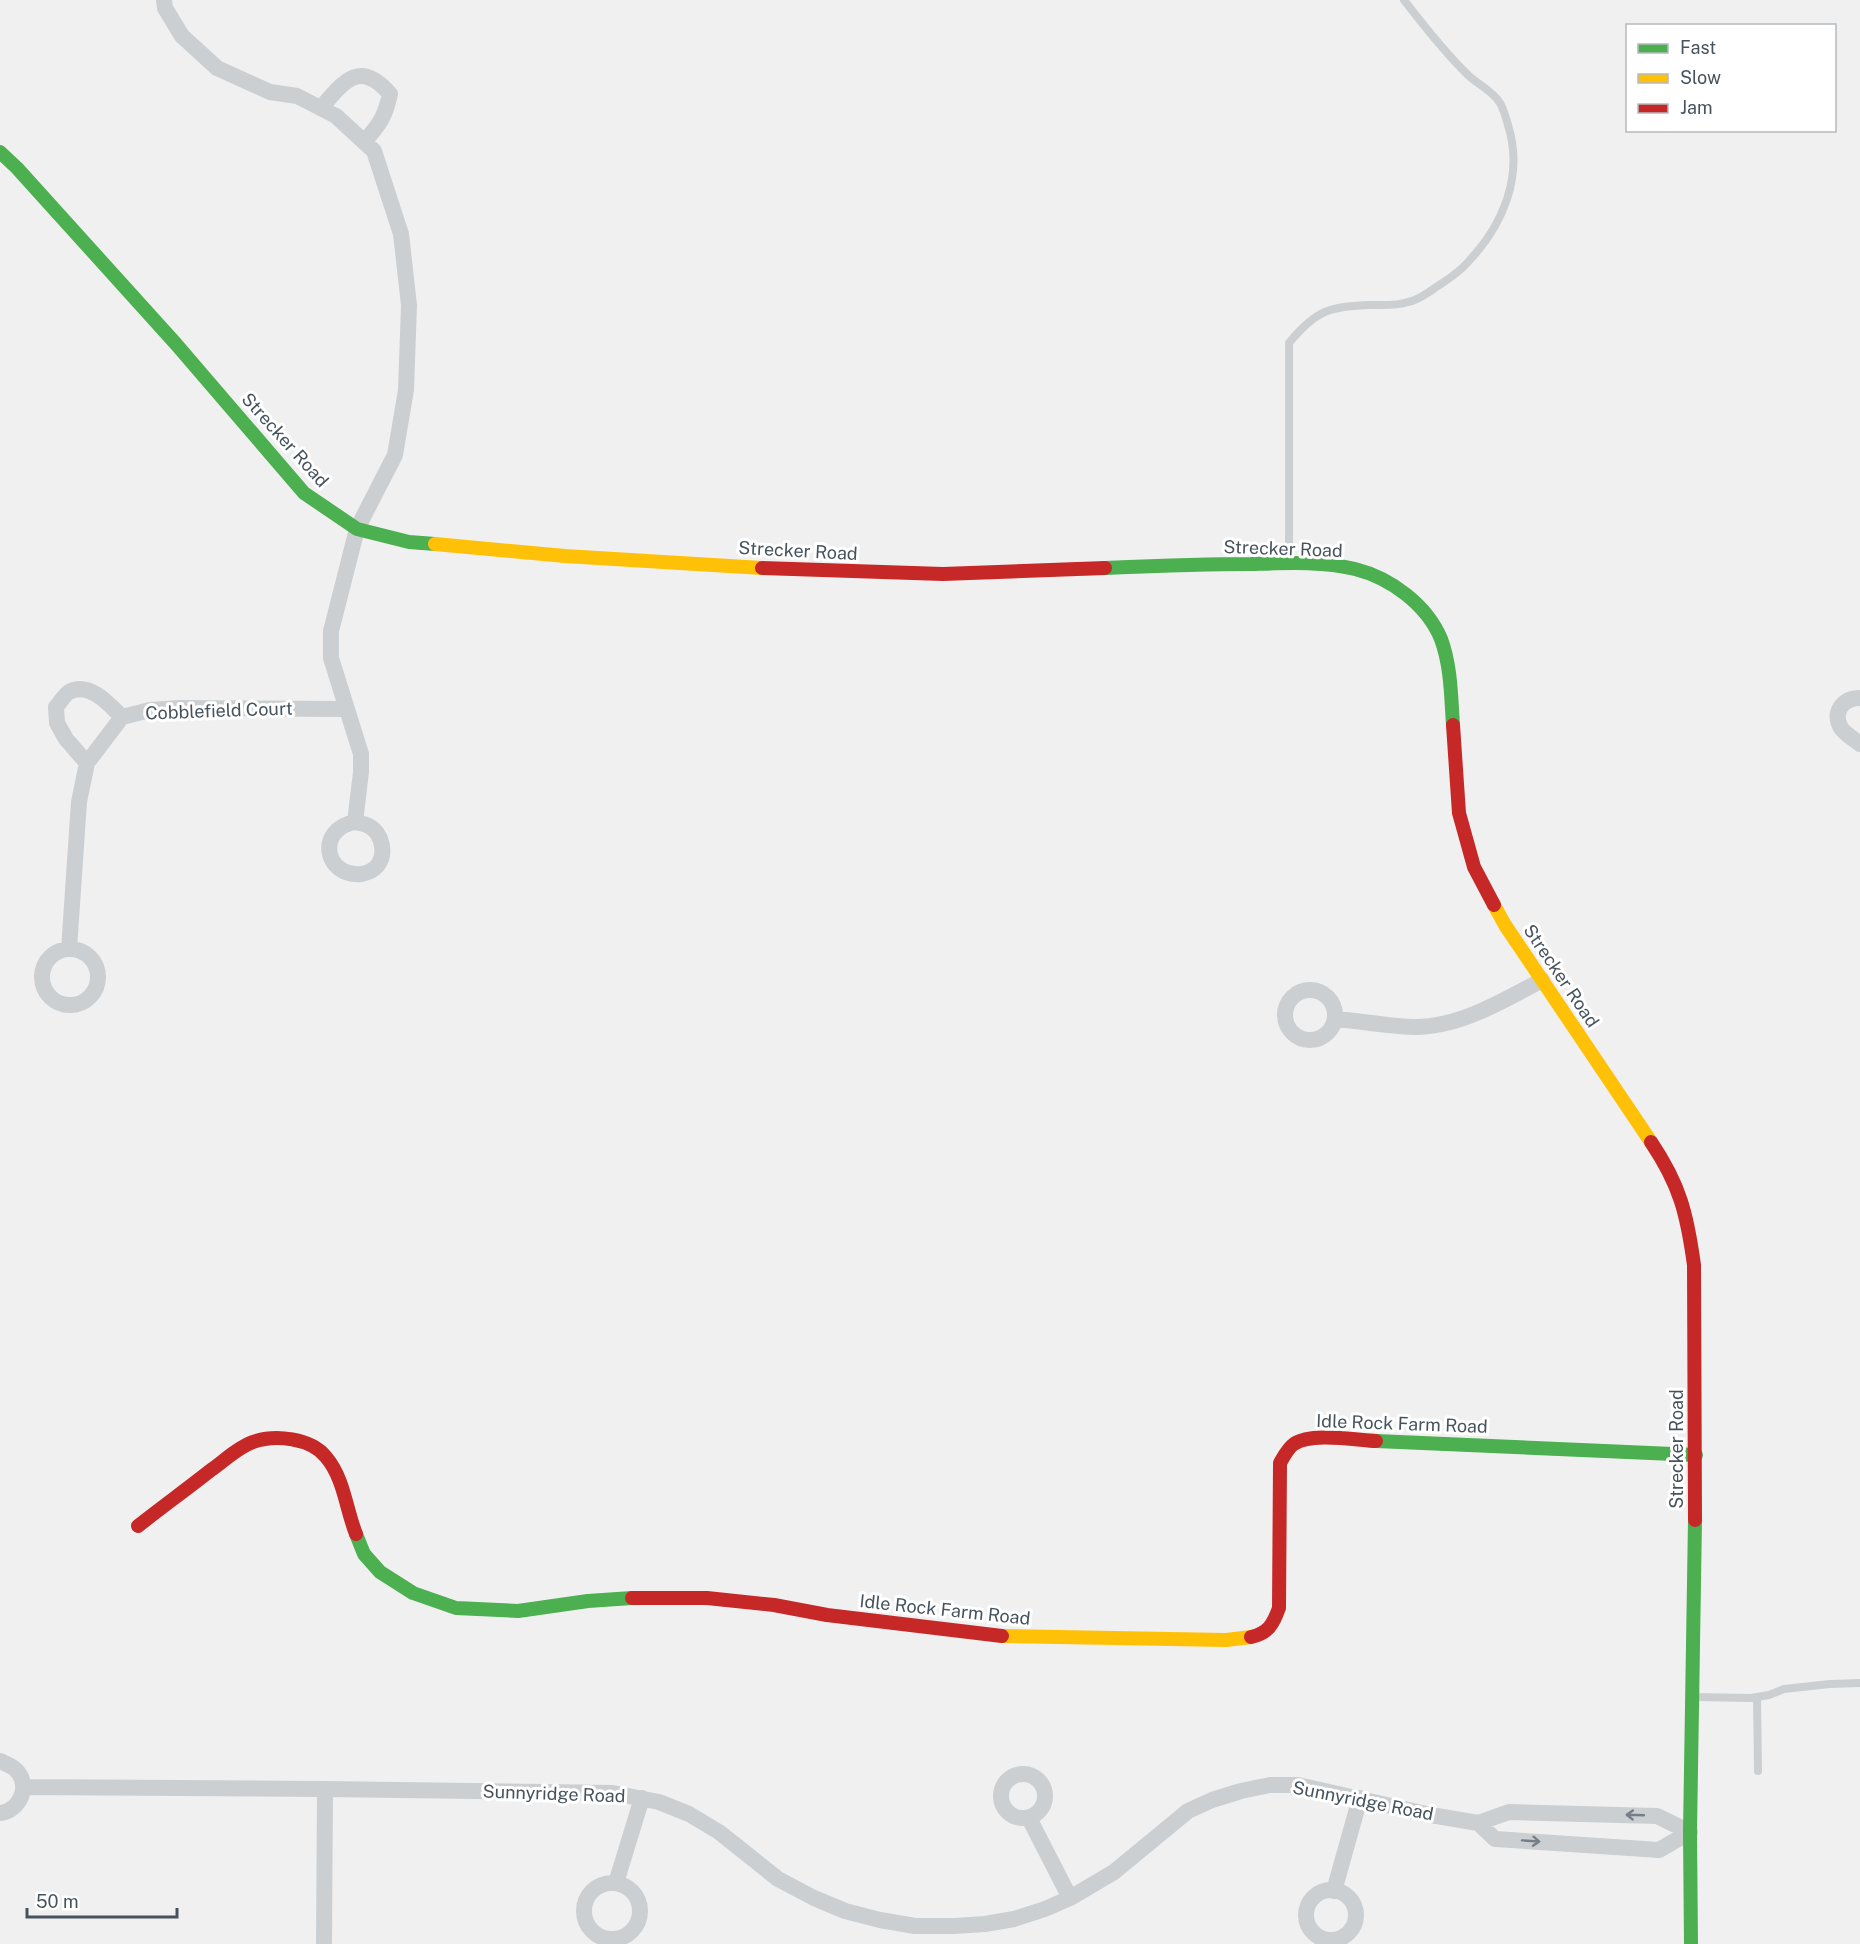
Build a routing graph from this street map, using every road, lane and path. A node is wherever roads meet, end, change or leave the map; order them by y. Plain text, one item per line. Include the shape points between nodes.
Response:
1 (164, 0) edge
2 (1404, 0) edge
3 (321, 108) junction
4 (364, 142) junction
5 (0, 152) edge
6 (357, 529) junction
7 (1289, 563) junction
8 (1860, 698) edge
9 (346, 709) junction
10 (122, 717) junction
11 (1860, 744) edge
12 (87, 763) junction
13 (355, 822) dead end
14 (69, 949) dead end
15 (1542, 980) junction
16 (1335, 1019) dead end
17 (1696, 1455) junction
18 (138, 1526) dead end
19 (1860, 1683) edge
20 (1693, 1697) junction
21 (1757, 1697) junction
22 (0, 1761) edge
23 (1758, 1771) dead end
24 (23, 1787) junction
25 (325, 1789) junction
26 (642, 1798) junction
27 (1360, 1798) junction
28 (0, 1813) edge
29 (1029, 1818) dead end
30 (1478, 1823) junction
31 (1690, 1832) junction
32 (615, 1883) dead end
33 (1334, 1891) dead end
34 (1071, 1898) junction
35 (324, 1944) edge
36 (1691, 1944) edge

1 - 3 street via 182,36 217,68 270,92 297,96
2 - 7 lane via 1444,50 1500,103 1514,147 1510,195 1492,234 1446,282 1408,303 1327,310 1314,316 1289,343
3 - 4 street via 336,116
3 - 4 street via 349,78 364,74 379,81 390,94 386,113
4 - 6 street via 374,151 401,234 409,305 406,390 394,455
5 - 6 street, Strecker Road via 176,344 304,493
6 - 7 street, Strecker Road via 409,542 808,571 944,574
6 - 9 street via 331,631 331,658
7 - 15 street, Strecker Road via 1355,569 1380,578 1406,594 1426,614 1440,637 1448,661 1459,813 1471,859 1505,924
8 - 11 street via 1845,702 1838,714 1842,730
9 - 10 street, Cobblefield Court via 180,708
9 - 13 street via 361,754
10 - 12 street, Cobblefield Court
10 - 12 street via 101,697 80,689 67,693 56,707 57,723
12 - 14 street, Cobblefield Court via 79,802
15 - 16 street via 1477,1013 1445,1023 1414,1027
15 - 17 street, Strecker Road via 1662,1158 1678,1189 1694,1265
17 - 18 street, Idle Rock Farm Road via 1300,1439 1287,1449 1280,1463 1279,1608 1272,1626 1262,1633 1226,1640 1012,1637 706,1598 598,1600 518,1611 456,1608 412,1593 380,1572 364,1554 340,1481 326,1456 305,1442 277,1438 253,1442 229,1457
17 - 20 street, Strecker Road
19 - 21 lane via 1784,1689
20 - 21 lane
20 - 31 street, Strecker Road
21 - 23 lane
22 - 24 street via 17,1771
24 - 25 street, Sunnyridge Road
24 - 28 street via 19,1802
25 - 26 street, Sunnyridge Road via 613,1793
25 - 35 street
26 - 32 street
26 - 34 street, Sunnyridge Road via 689,1814 778,1879 814,1898 880,1920 915,1926 985,1924 1045,1909
27 - 30 street, Sunnyridge Road
27 - 33 street
27 - 34 street, Sunnyridge Road via 1298,1785 1270,1785 1212,1800 1188,1811 1114,1872
29 - 34 street
31 -> 30 street, Sunnyridge Road via 1657,1816 1509,1812
30 -> 31 street, Sunnyridge Road via 1495,1839 1659,1850
31 - 36 street, Strecker Road

